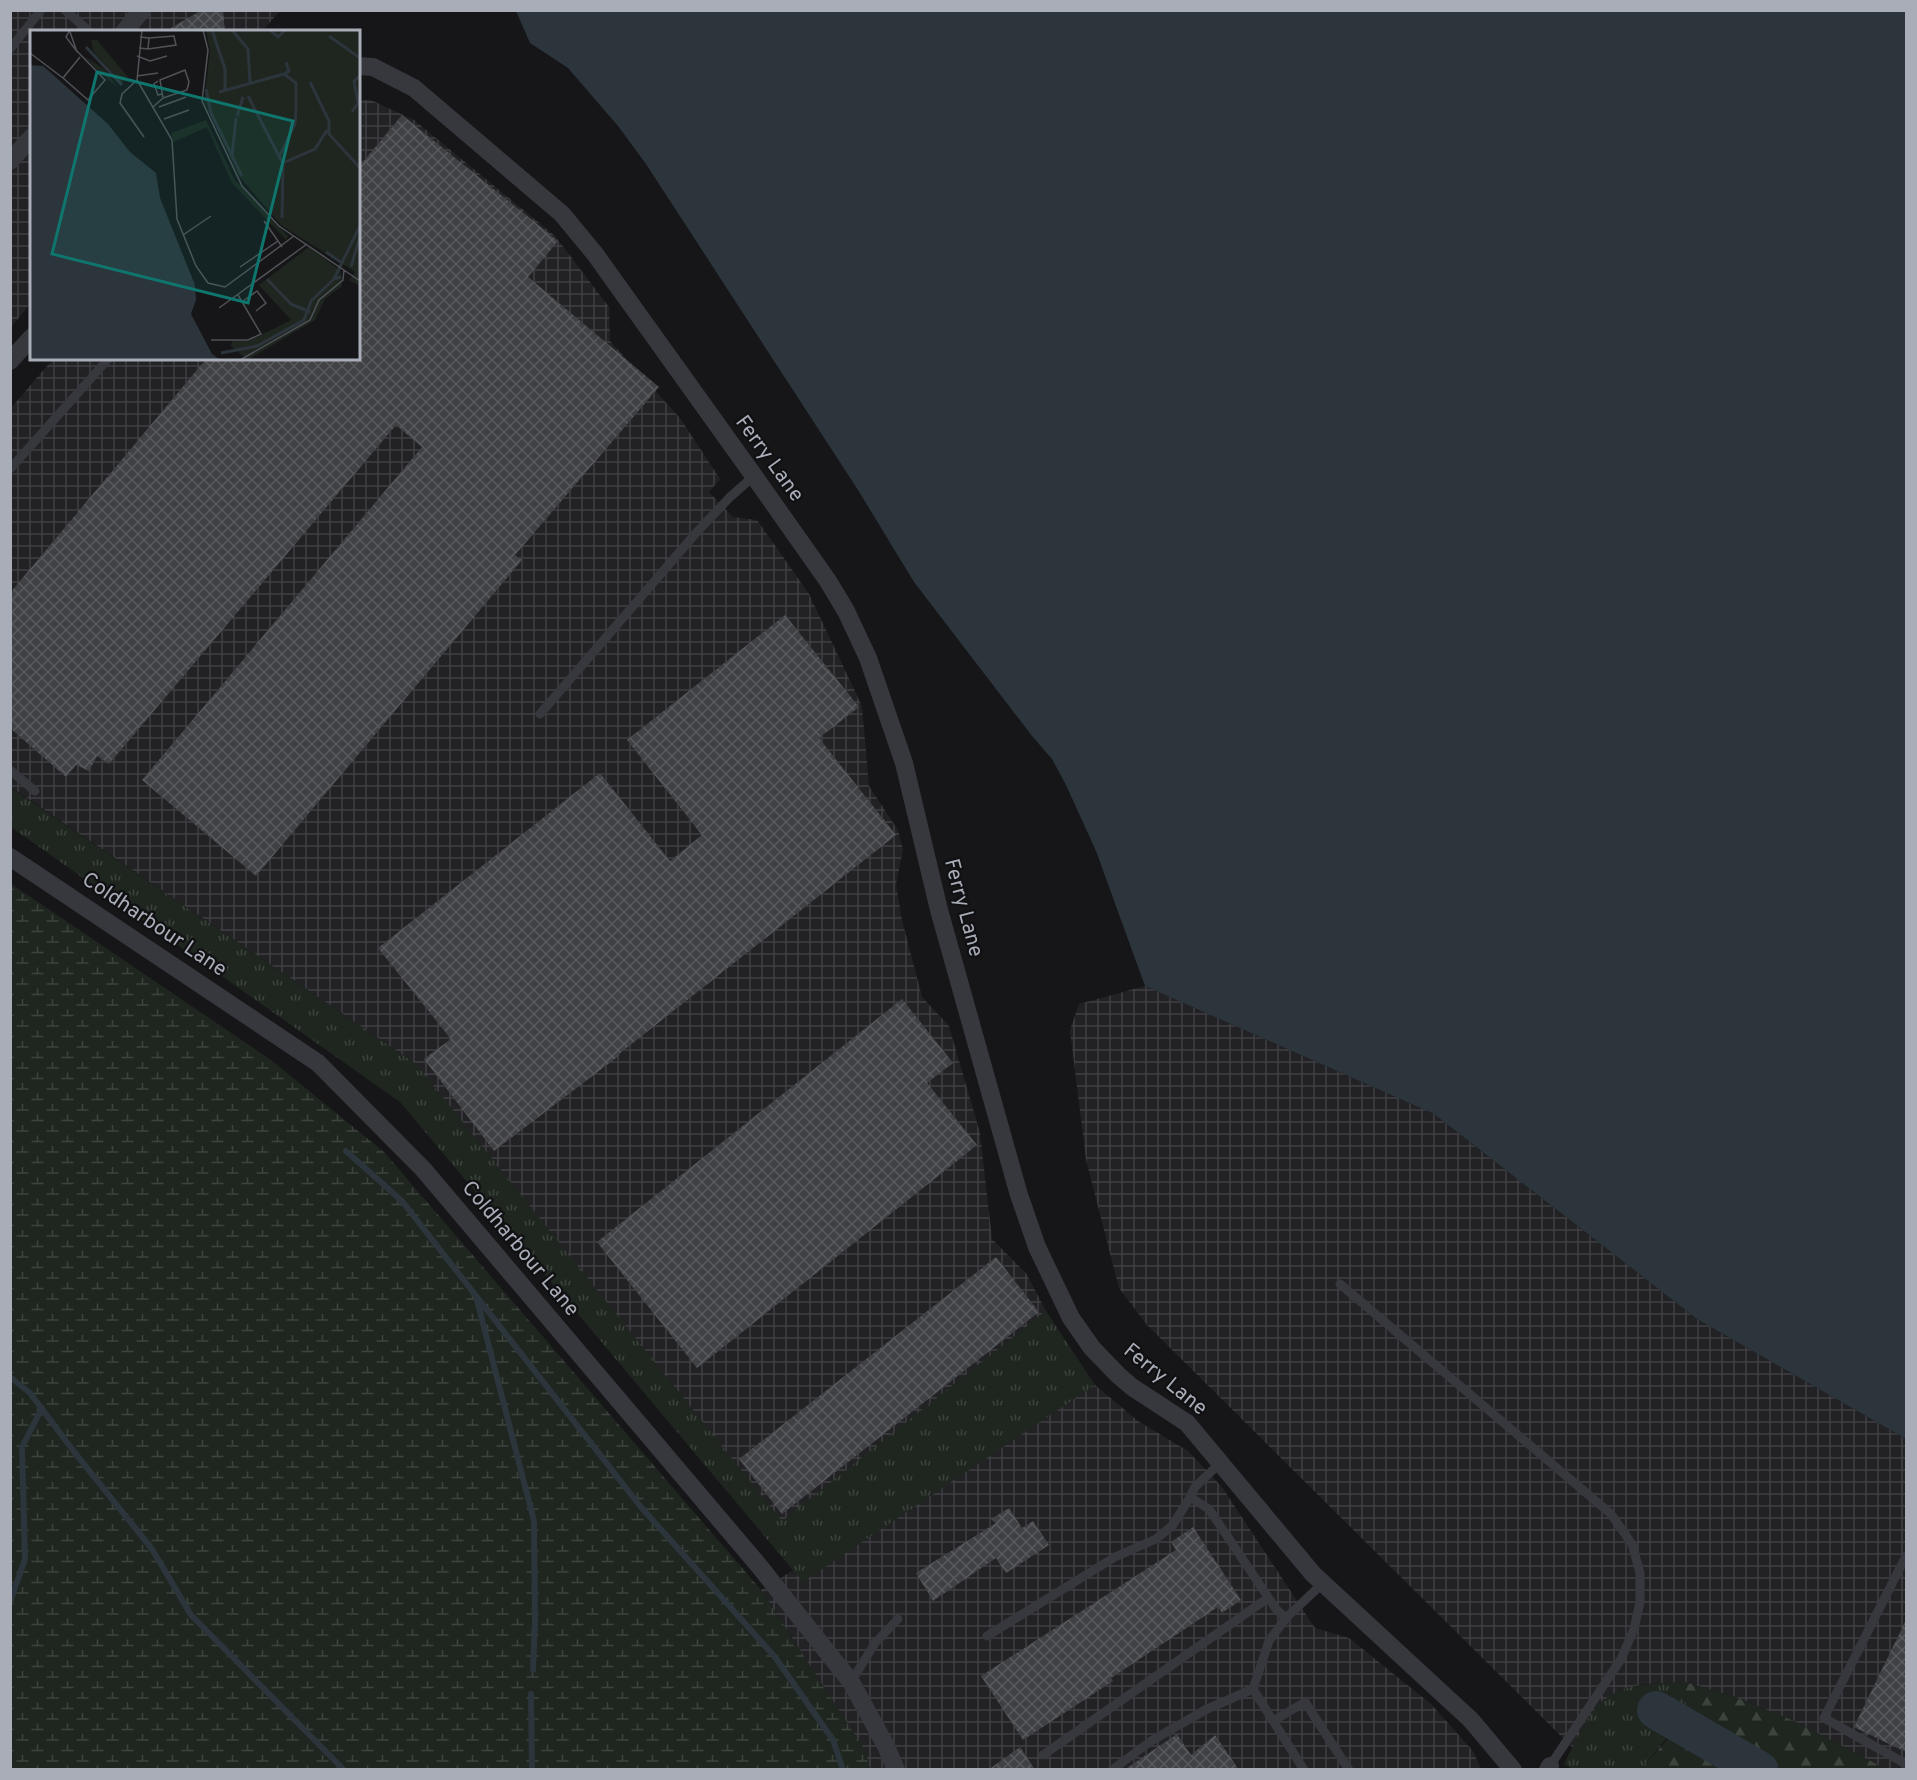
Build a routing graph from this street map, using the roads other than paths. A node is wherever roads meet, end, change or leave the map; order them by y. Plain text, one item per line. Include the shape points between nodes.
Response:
1 (41, 10) edge
2 (64, 10) edge
3 (142, 10) edge
4 (88, 30) edge
5 (126, 30) edge
6 (10, 49) edge
7 (360, 66) edge
8 (30, 139) edge
9 (10, 161) edge
10 (30, 339) edge
11 (107, 360) edge
12 (10, 361) edge
13 (10, 470) edge
14 (754, 476) junction
15 (540, 714) dead end
16 (10, 770) edge
17 (35, 791) dead end
18 (10, 857) edge
19 (1340, 1284) dead end
20 (1220, 1463) junction
21 (1190, 1497) junction
22 (1906, 1556) edge
23 (1323, 1583) junction
24 (1268, 1598) junction
25 (1286, 1618) junction
26 (898, 1619) dead end
27 (987, 1636) dead end
28 (850, 1682) junction
29 (1253, 1689) junction
30 (1273, 1721) junction
31 (1043, 1755) dead end
32 (1906, 1764) edge
33 (1549, 1768) edge
34 (896, 1770) edge
35 (1112, 1770) edge
36 (1304, 1770) edge
37 (1349, 1770) edge
38 (1514, 1770) edge

1 - 6 lane
2 - 4 lane
3 - 5 street
7 - 14 street, Ferry Lane via 373,67 414,88 562,214
8 - 9 street
10 - 12 street
11 - 13 lane
14 - 15 lane via 696,533
14 - 20 street, Ferry Lane via 846,611 876,680 904,763 939,910 1018,1195 1042,1257 1071,1318 1092,1347 1132,1387 1187,1423
16 - 17 lane
18 - 28 street, Coldharbour Lane via 318,1063 423,1169 760,1567
19 - 33 lane via 1611,1514 1632,1544 1640,1573 1640,1602 1634,1629 1621,1659
20 - 21 lane
20 - 23 street, Ferry Lane
21 - 24 lane via 1209,1509
21 - 27 lane via 1173,1525 1155,1539 1115,1557
22 - 32 lane via 1824,1718
23 - 25 lane
23 - 38 street, Ferry Lane via 1471,1720
24 - 25 lane
24 - 31 lane
25 - 29 lane via 1269,1641
26 - 28 lane via 875,1643
28 - 34 street, Coldharbour Lane
29 - 30 lane
29 - 35 lane via 1206,1709 1151,1741
30 - 36 lane
30 - 37 lane via 1305,1702

